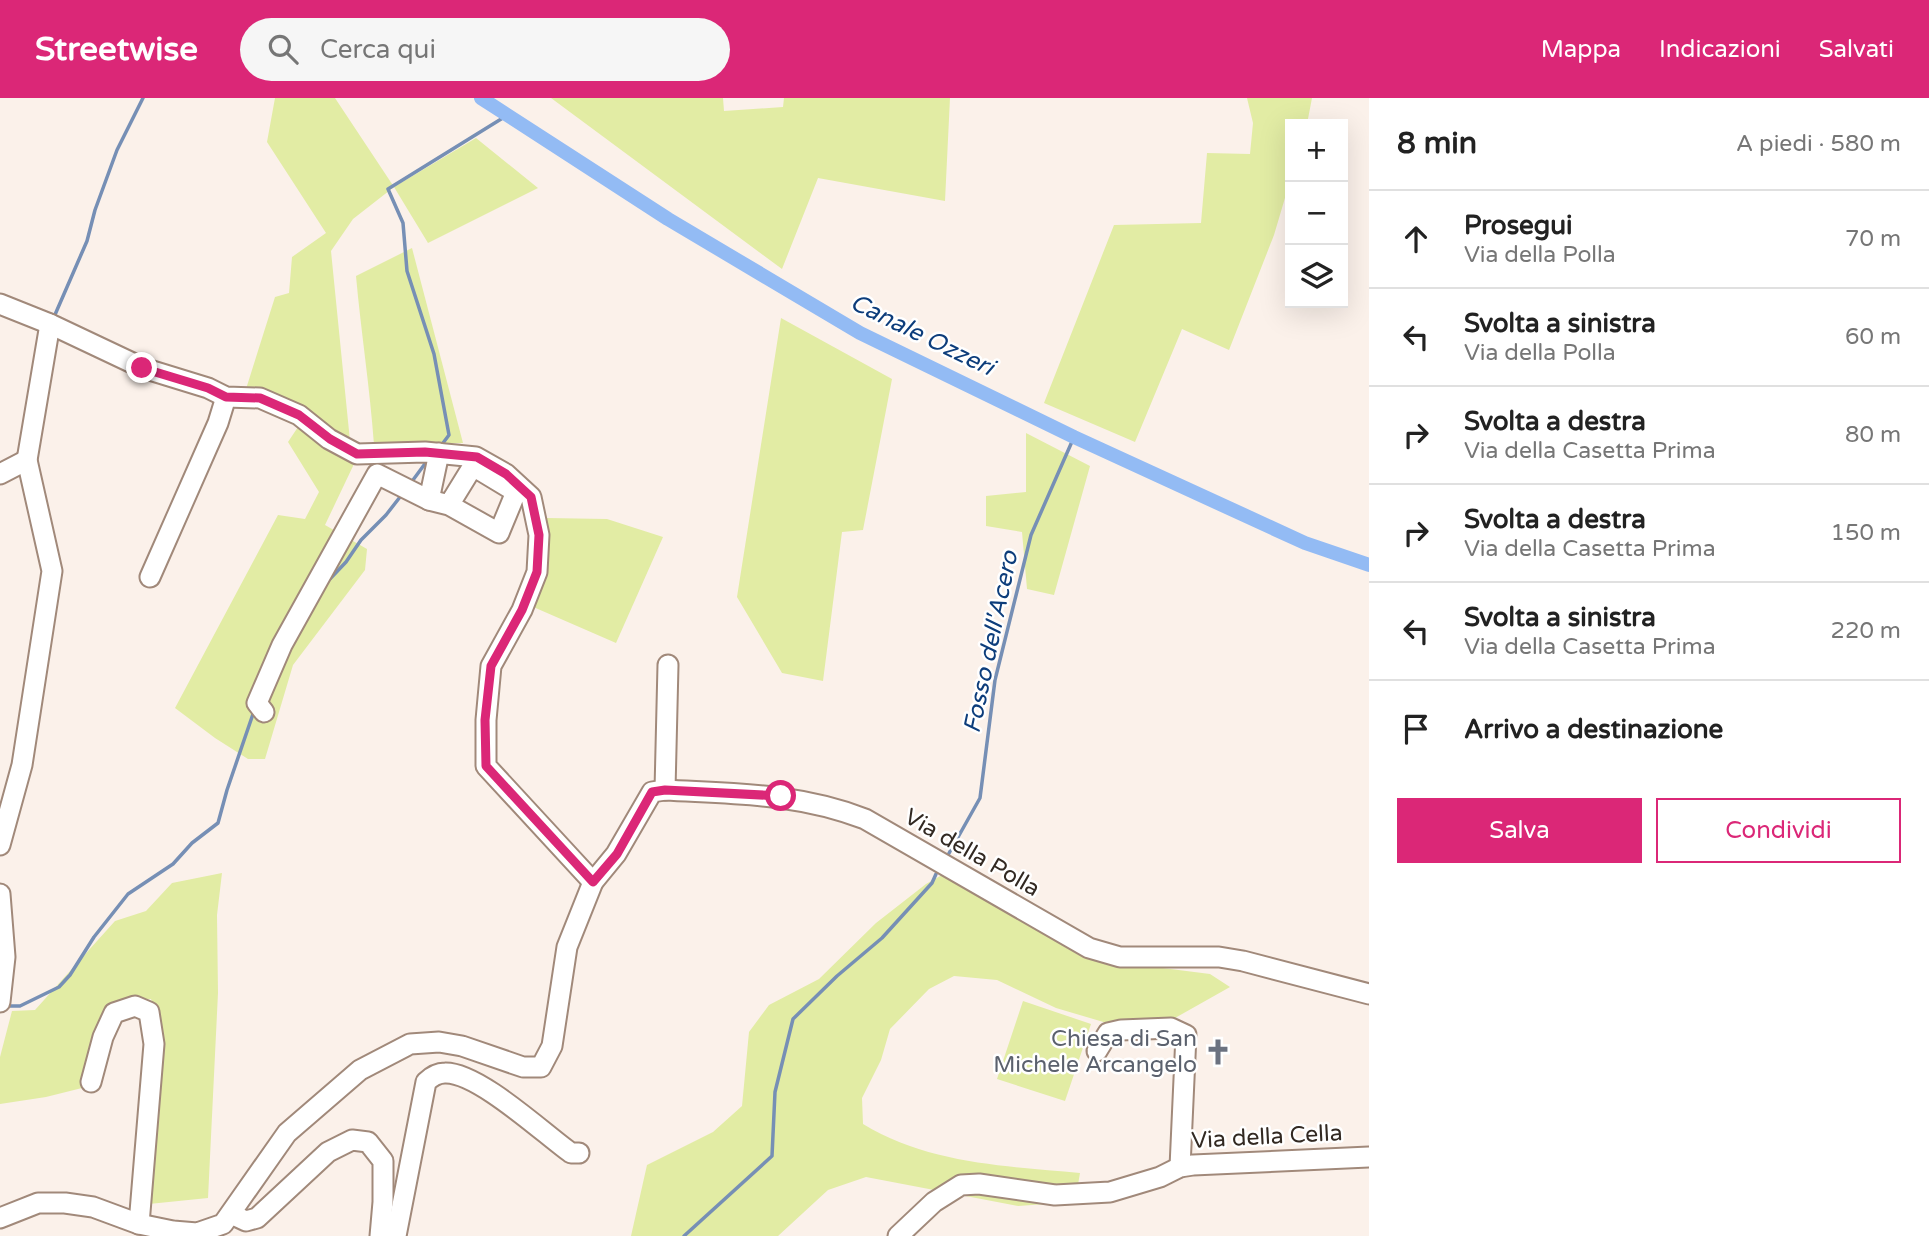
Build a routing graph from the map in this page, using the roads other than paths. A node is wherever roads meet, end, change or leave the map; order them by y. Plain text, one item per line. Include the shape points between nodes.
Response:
1 (0, 304) edge
2 (50, 324) junction
3 (226, 397) junction
4 (439, 453) junction
5 (27, 460) junction
6 (0, 474) edge
7 (429, 500) junction
8 (449, 505) dead end
9 (150, 577) dead end
10 (668, 665) dead end
11 (264, 712) dead end
12 (665, 790) junction
13 (0, 845) edge
14 (593, 882) junction
15 (0, 894) edge
16 (1369, 994) edge
17 (0, 1002) edge
18 (1097, 1051) dead end
19 (91, 1082) dead end
20 (579, 1153) dead end
21 (1369, 1157) edge
22 (1181, 1167) junction
23 (231, 1214) junction
24 (2, 1224) edge
25 (139, 1224) junction
26 (380, 1236) edge
27 (396, 1236) edge
28 (898, 1236) edge

1 - 2 street
2 - 3 street via 142,368
2 - 5 street
3 - 4 street via 260,398 299,415 357,454
3 - 9 street
4 - 7 street
4 - 14 street via 477,457 506,474 531,497 539,535 537,572 491,666 486,766
5 - 6 street
5 - 13 street via 52,571 22,765
7 - 8 street
7 - 11 street via 377,474 282,645 257,703
10 - 12 street
12 - 14 street via 652,792 617,854
12 - 16 street, Via della Polla via 781,796 833,807 865,819 1090,948 1120,957 1219,957
14 - 23 street via 567,947 552,1046 541,1067 523,1067 462,1046 410,1044 360,1070 287,1133
15 - 17 street via 5,957
18 - 22 street via 1108,1033 1121,1030 1171,1028 1186,1035
19 - 25 street via 114,1013 135,1006 149,1012 155,1044
20 - 27 street via 571,1153 477,1083 445,1073 433,1075 426,1082
21 - 22 street, Via della Cella
22 - 28 street, Via della Cella via 1110,1192 1055,1195 961,1185 934,1202
23 - 25 street via 223,1224 197,1233
23 - 26 street via 246,1221 257,1218 328,1152 352,1140 368,1142 383,1161
24 - 25 street via 38,1203 93,1208

